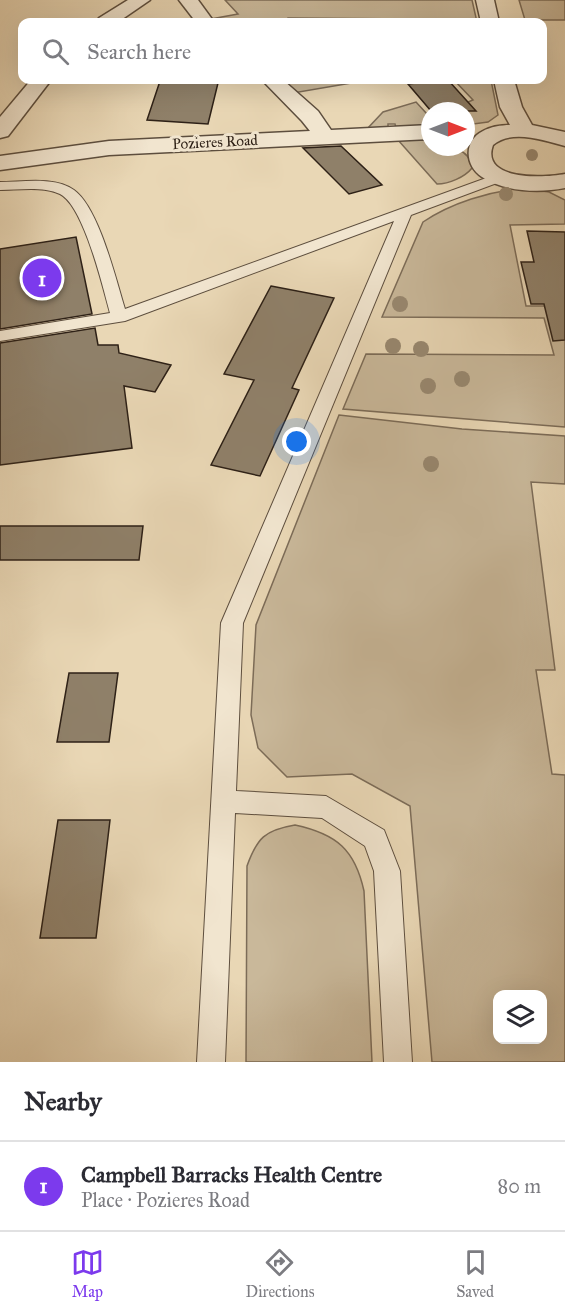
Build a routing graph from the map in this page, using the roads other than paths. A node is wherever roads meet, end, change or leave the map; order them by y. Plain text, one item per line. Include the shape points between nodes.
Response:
1 (141, 0) edge
2 (188, 0) edge
3 (485, 0) edge
4 (112, 18) edge
5 (202, 18) edge
6 (489, 18) edge
7 (38, 84) edge
8 (276, 84) edge
9 (505, 84) edge
10 (524, 130) junction
11 (0, 131) edge
12 (421, 132) edge
13 (324, 136) junction
14 (476, 137) edge
15 (565, 139) edge
16 (0, 163) edge
17 (500, 177) junction
18 (565, 181) edge
19 (0, 186) edge
20 (405, 212) junction
21 (119, 316) junction
22 (0, 336) edge
23 (224, 801) junction
24 (211, 1062) edge
25 (398, 1062) edge

1 - 4 street
2 - 5 street
3 - 6 street
7 - 11 street
8 - 13 street via 310,116
9 - 10 street via 511,107
10 - 14 street
10 - 15 street
12 - 13 street, Pozieres Road
13 - 16 street, Pozieres Road via 109,148
14 - 17 street via 482,163
17 - 18 street via 537,185
17 - 20 lane
19 - 21 lane via 41,186 68,192 84,209
20 - 21 lane
20 - 23 lane via 232,623
21 - 22 lane
23 - 24 lane
23 - 25 lane via 326,807 375,838 387,871

